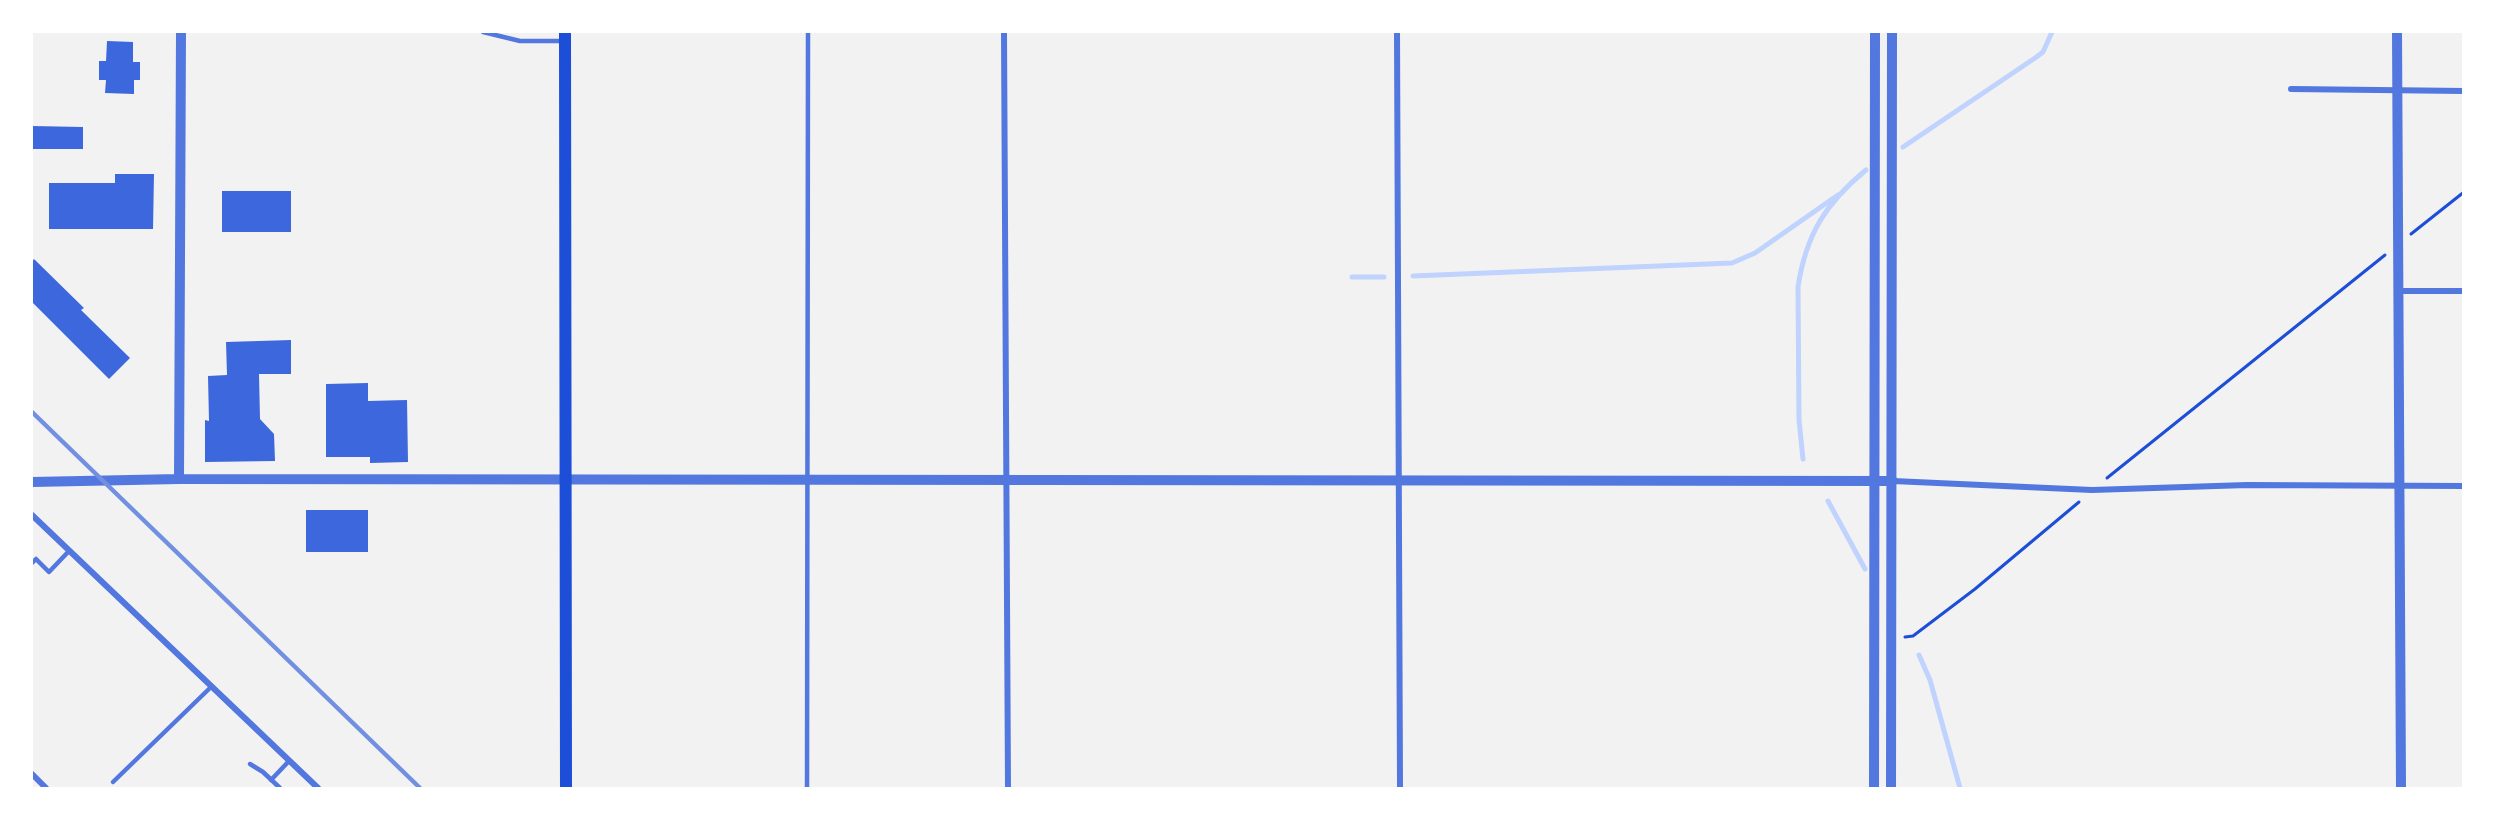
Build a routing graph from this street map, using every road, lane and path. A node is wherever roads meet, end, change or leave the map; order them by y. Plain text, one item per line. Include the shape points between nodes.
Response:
1 (181, 32) edge
2 (483, 32) edge
3 (808, 32) edge
4 (1004, 32) edge
5 (1397, 32) edge
6 (1875, 32) edge
7 (1892, 32) edge
8 (2397, 32) edge
9 (565, 36) edge
10 (2291, 89) dead end
11 (2398, 90) junction
12 (2463, 91) edge
13 (2463, 192) edge
14 (2398, 244) junction
15 (2398, 291) junction
16 (2463, 291) edge
17 (179, 478) junction
18 (1007, 478) junction
19 (566, 480) junction
20 (1874, 480) junction
21 (808, 481) junction
22 (1398, 481) junction
23 (1893, 481) junction
24 (32, 482) edge
25 (2400, 486) junction
26 (2463, 486) edge
27 (2092, 490) junction
28 (32, 515) edge
29 (69, 551) junction
30 (32, 563) edge
31 (1892, 638) junction
32 (211, 687) junction
33 (289, 761) junction
34 (250, 764) dead end
35 (32, 774) edge
36 (271, 780) junction
37 (113, 782) dead end
38 (46, 789) edge
39 (280, 789) edge
40 (318, 789) edge
41 (566, 789) edge
42 (807, 789) edge
43 (1008, 789) edge
44 (1400, 789) edge
45 (1874, 789) edge
46 (1891, 789) edge
47 (2401, 789) edge

1 - 17 street
2 - 9 lane via 520,40
3 - 21 lane
4 - 18 street
5 - 22 street
6 - 20 street
7 - 23 street
8 - 11 street
9 - 19 main road
10 - 11 street
11 - 12 street
11 - 14 street
13 - 14 path
14 - 15 street
14 - 27 path
15 - 16 street
15 - 25 street
17 - 19 street
17 - 24 street
18 - 21 street
18 - 22 street
18 - 43 street
19 - 21 street
19 - 41 main road
20 - 22 street
20 - 23 street
20 - 45 street
21 - 42 lane
22 - 44 street
23 - 27 street
23 - 31 street
25 - 26 street
25 - 27 street
25 - 47 street
27 - 31 path via 1913,636
28 - 29 street
29 - 30 lane via 49,572 36,559
29 - 32 street
31 - 46 street
32 - 33 street
32 - 37 lane
33 - 36 lane
33 - 40 street
34 - 36 lane
35 - 38 street
36 - 39 lane

